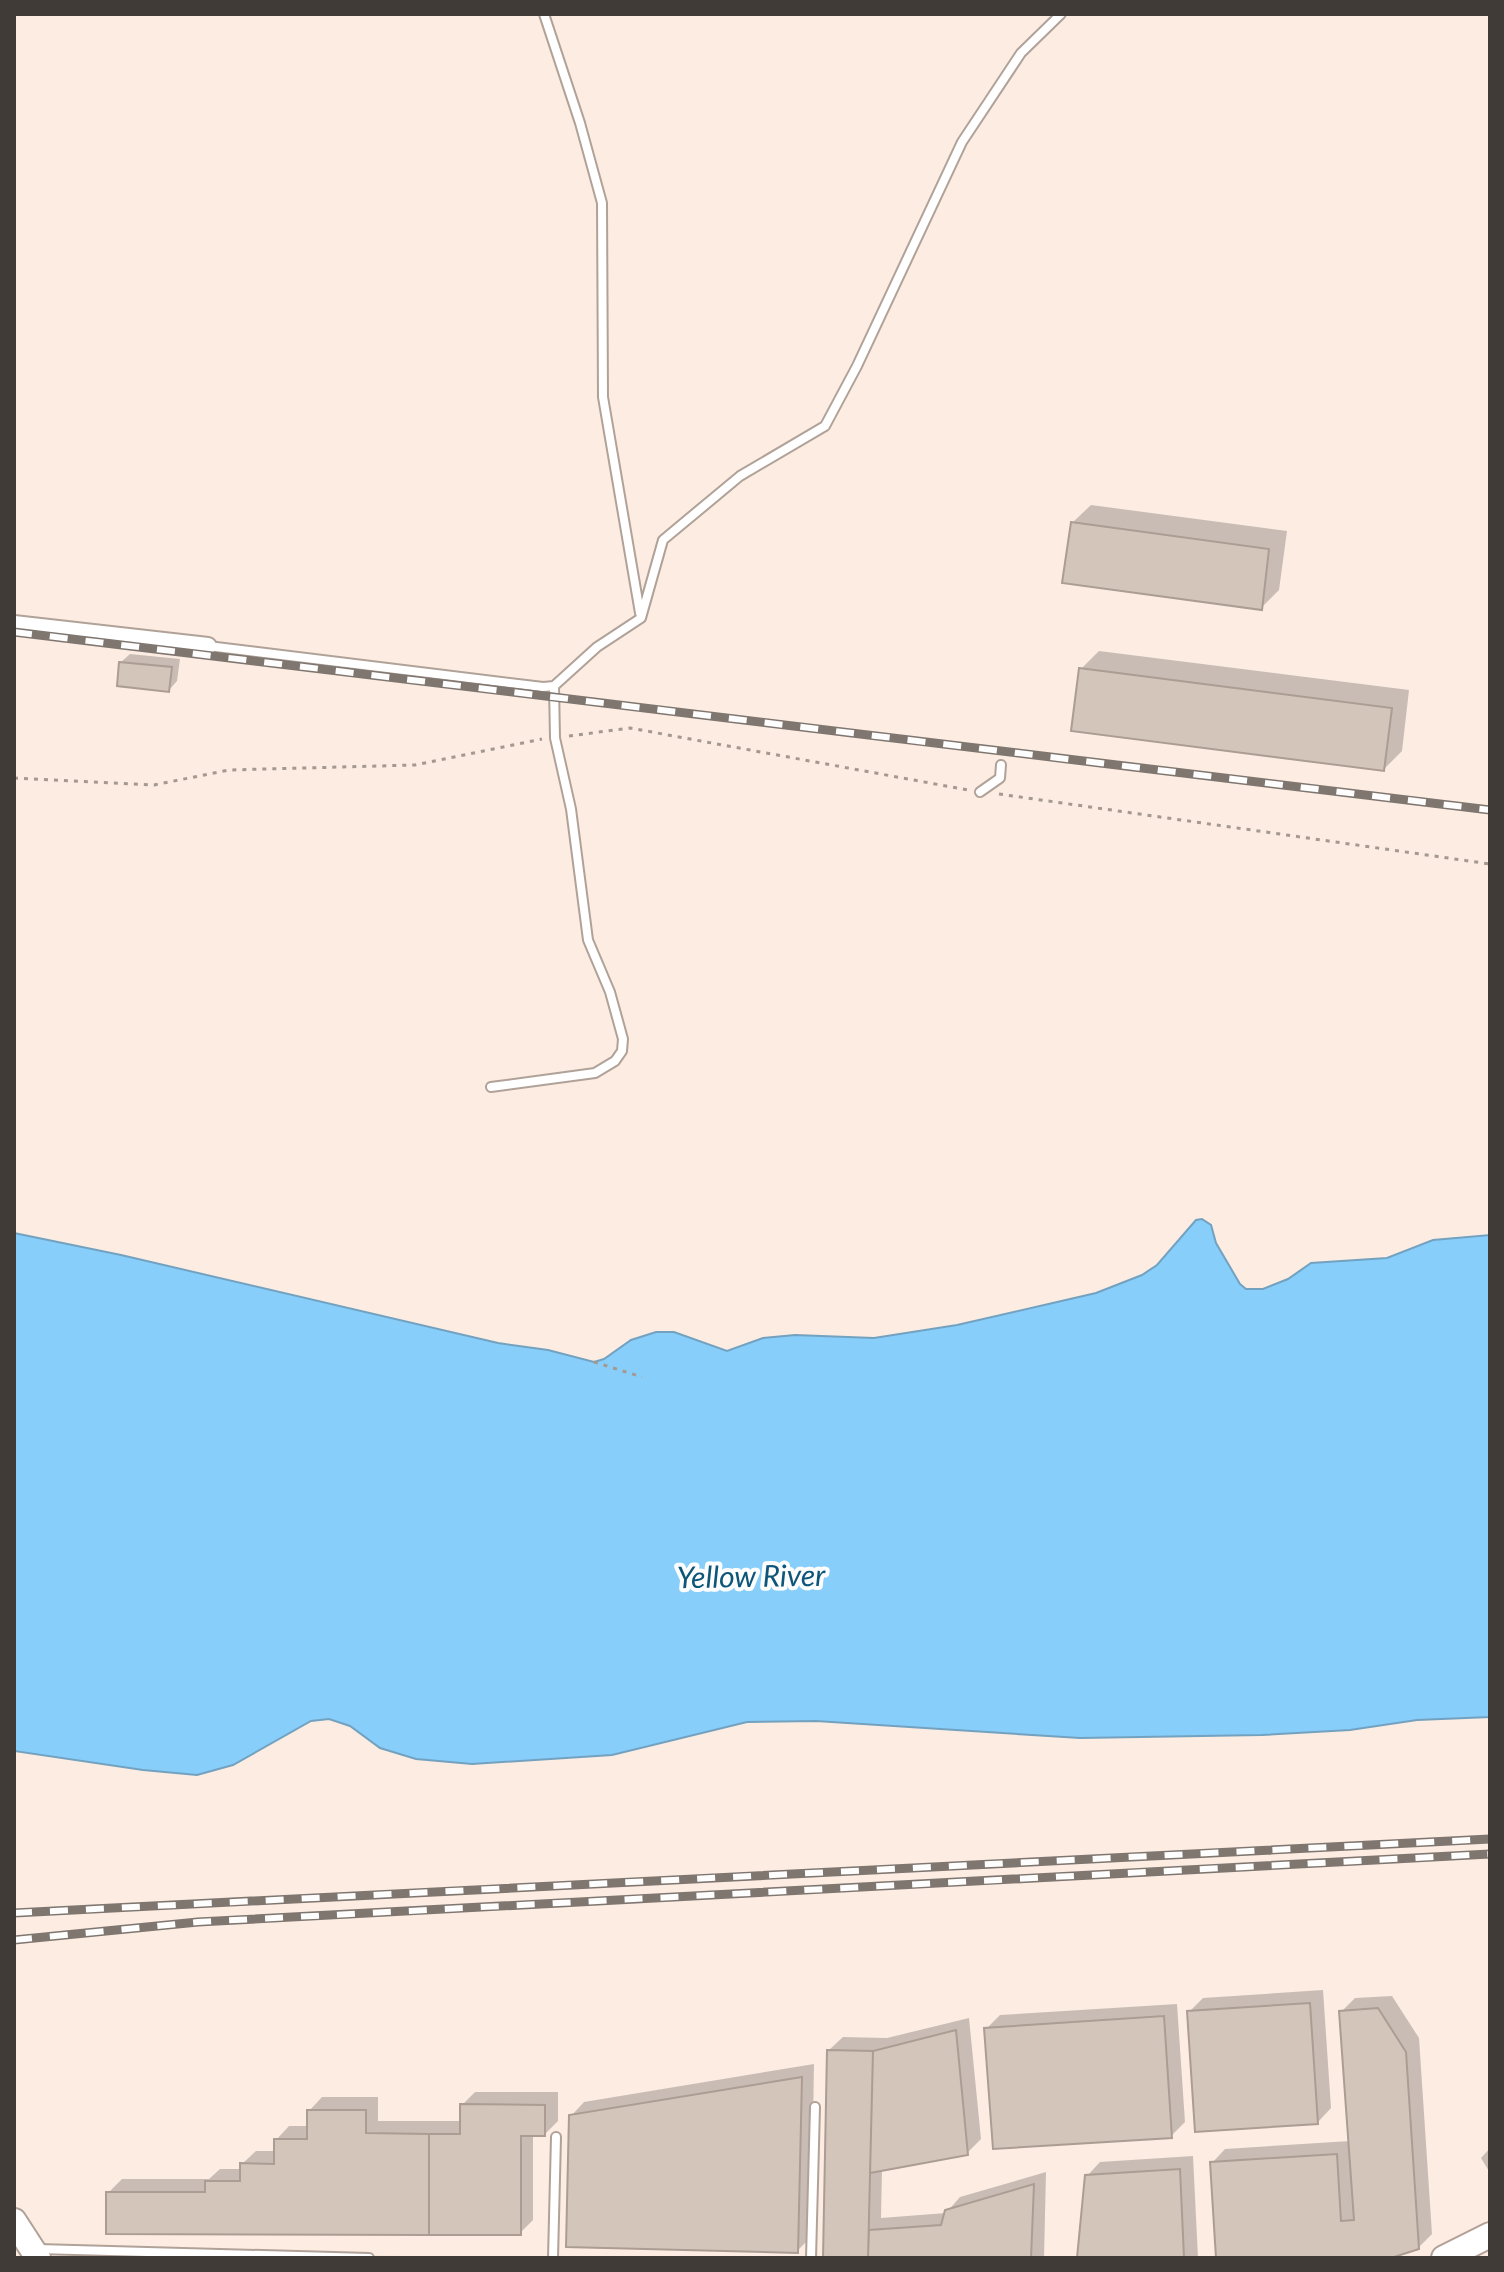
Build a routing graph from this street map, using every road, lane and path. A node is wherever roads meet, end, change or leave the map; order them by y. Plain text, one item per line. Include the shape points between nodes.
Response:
1 (544, 14) edge
2 (1061, 14) edge
3 (641, 618) junction
4 (14, 624) edge
5 (208, 646) joint
6 (554, 686) junction
7 (555, 738) junction
8 (1001, 765) dead end
9 (14, 778) edge
10 (980, 792) junction
11 (1490, 864) edge
12 (491, 1087) dead end
13 (594, 1362) dead end
14 (642, 1377) dead end
15 (815, 2107) dead end
16 (556, 2137) dead end
17 (14, 2221) edge
18 (1490, 2235) edge
19 (36, 2254) edge
20 (369, 2258) edge
21 (553, 2258) edge
22 (811, 2258) edge
23 (1444, 2258) edge

1 - 3 lane via 602,203 603,397
2 - 3 lane via 1021,53 962,142 825,426 740,476 663,540
3 - 6 lane via 597,647
4 - 5 street
5 - 6 lane
6 - 7 lane
7 - 9 path via 415,765 229,770 154,785
7 - 10 path via 630,728
7 - 12 lane via 571,809 588,940 610,992 622,1051 595,1073
8 - 10 lane via 1000,778
10 - 11 path
13 - 14 path
15 - 22 lane
16 - 21 lane
17 - 19 main road
18 - 23 main road
19 - 20 lane

